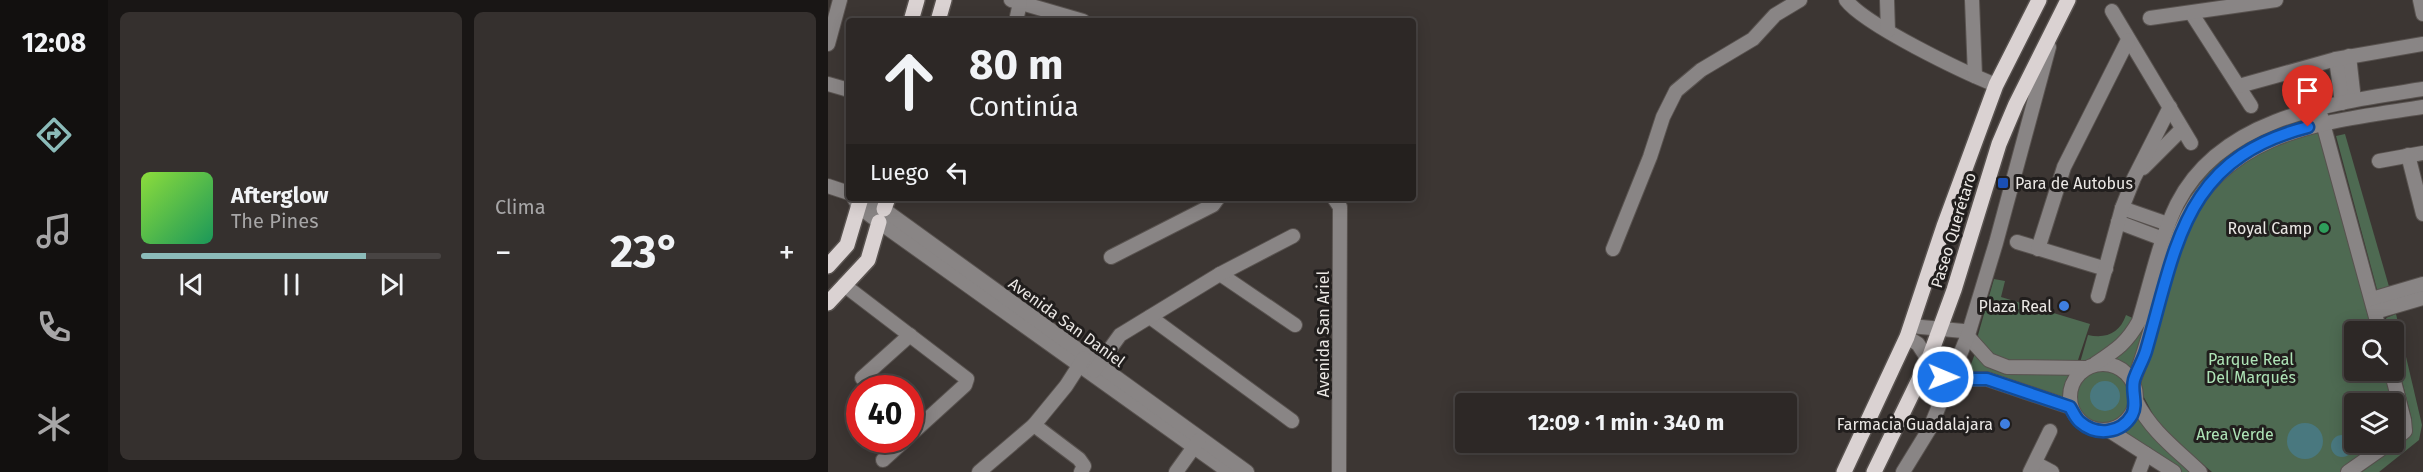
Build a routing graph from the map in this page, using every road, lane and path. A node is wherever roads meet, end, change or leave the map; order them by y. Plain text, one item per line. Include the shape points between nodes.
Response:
1 (840, 0) edge
2 (917, 0) edge
3 (944, 0) edge
4 (1800, 0) edge
5 (1846, 0) edge
6 (1887, 0) edge
7 (1972, 0) edge
8 (2038, 0) edge
9 (2068, 0) edge
10 (2276, 0) edge
11 (2420, 0) edge
12 (1016, 1) edge
13 (2112, 11) dead end
14 (2192, 14) junction
15 (2423, 14) edge
16 (912, 18) edge
17 (939, 18) edge
18 (1016, 18) edge
19 (1073, 18) edge
20 (2150, 18) dead end
21 (1888, 31) junction
22 (2053, 32) junction
23 (2128, 40) junction
24 (828, 44) edge
25 (2423, 44) edge
26 (2343, 58) junction
27 (1975, 76) junction
28 (828, 84) edge
29 (1996, 85) junction
30 (2239, 86) junction
31 (846, 89) edge
32 (2423, 89) edge
33 (2348, 101) junction
34 (2251, 106) dead end
35 (2170, 107) junction
36 (2423, 107) edge
37 (2319, 108) junction
38 (2323, 123) junction
39 (2182, 129) junction
40 (2191, 143) dead end
41 (2423, 153) edge
42 (2408, 155) junction
43 (2379, 160) dead end
44 (2134, 178) junction
45 (828, 186) edge
46 (846, 192) edge
47 (860, 201) edge
48 (862, 201) edge
49 (1216, 201) edge
50 (1336, 201) edge
51 (2122, 208) junction
52 (884, 210) edge
53 (2423, 214) edge
54 (2118, 222) junction
55 (2168, 224) junction
56 (1293, 236) dead end
57 (2163, 238) junction
58 (2017, 242) dead end
59 (1613, 249) dead end
60 (2038, 249) junction
61 (1111, 257) dead end
62 (828, 266) edge
63 (2106, 269) junction
64 (1220, 274) junction
65 (2423, 284) edge
66 (844, 285) junction
67 (2098, 296) dead end
68 (2423, 298) edge
69 (828, 303) edge
70 (2373, 306) junction
71 (1150, 317) junction
72 (2377, 321) edge
73 (1295, 325) dead end
74 (1940, 330) junction
75 (1909, 332) junction
76 (910, 335) junction
77 (1968, 335) junction
78 (1082, 361) junction
79 (1928, 361) junction
80 (2090, 366) junction
81 (1095, 369) junction
82 (865, 375) edge
83 (1952, 379) junction
84 (2133, 382) junction
85 (2136, 401) junction
86 (2070, 407) junction
87 (1292, 421) dead end
88 (924, 422) edge
89 (1034, 425) junction
90 (2050, 431) dead end
91 (2110, 431) junction
92 (1197, 442) junction
93 (891, 453) edge
94 (2375, 453) edge
95 (883, 460) dead end
96 (2152, 462) edge
97 (2032, 467) edge
98 (979, 472) edge
99 (1081, 472) edge
100 (1176, 472) edge
101 (1229, 472) edge
102 (1247, 472) edge
103 (1339, 472) edge
104 (1844, 472) edge
105 (1874, 472) edge
106 (1903, 472) edge
107 (2052, 472) edge
108 (2139, 472) edge
109 (2174, 472) edge
110 (2200, 472) edge
111 (2348, 472) edge

1 - 24 street
2 - 16 main road
3 - 17 main road
4 - 59 street via 1775,15 1753,39 1701,70 1676,91
5 - 21 street
6 - 21 street
7 - 27 street
8 - 29 main road, Paseo Querétaro
9 - 22 main road, Paseo Querétaro
10 - 14 street
11 - 15 street
12 - 18 street
12 - 19 street
13 - 23 street
14 - 20 street
14 - 30 street
21 - 27 street
22 - 74 main road, Paseo Querétaro via 1999,144
22 - 77 street
23 - 35 street
23 - 60 street via 2064,167
25 - 26 street
26 - 30 street
26 - 33 street
27 - 29 street
28 - 31 street
29 - 75 main road, Paseo Querétaro
30 - 34 street
32 - 33 street
33 - 37 street
35 - 39 street
35 - 44 street
36 - 38 street
37 - 38 street
37 - 55 street via 2276,120 2232,144 2190,182
38 - 70 street
38 - 84 street via 2265,142 2225,168 2207,186 2181,230
39 - 40 street
39 - 44 street
41 - 42 street
42 - 43 street
42 - 53 street
44 - 51 street
45 - 46 street
47 - 62 main road via 847,244
48 - 52 street, Avenida San Daniel
49 - 61 street
50 - 103 street, Avenida San Ariel via 1340,207
51 - 54 street
51 - 55 street
52 - 66 main road via 868,261
52 - 78 street, Avenida San Daniel
54 - 57 street
54 - 63 street
55 - 57 street
56 - 64 street
57 - 80 street via 2139,321 2124,345
58 - 60 street
60 - 63 street
63 - 67 street
64 - 71 street
64 - 73 street
65 - 70 street
66 - 69 main road
66 - 76 street
68 - 70 street
70 - 72 street
71 - 81 street via 1120,335
71 - 87 street
74 - 75 street
74 - 77 street via 1957,329
74 - 79 main road, Paseo Querétaro
75 - 79 street
75 - 104 main road, Paseo Querétaro
76 - 82 street
76 - 88 street via 967,379
77 - 80 street via 1989,360 2007,367
77 - 83 street
78 - 81 street, Avenida San Daniel
78 - 89 street
79 - 83 street via 1936,372
79 - 105 main road, Paseo Querétaro
80 - 84 street via 2110,364 2124,370
80 - 86 street via 2071,385
81 - 92 street, Avenida San Daniel
83 - 86 street via 1987,379
83 - 106 street via 1930,428
84 - 85 street
85 - 91 street via 2133,414
85 - 110 street via 2156,432
86 - 91 street via 2079,422 2093,430
89 - 98 street
89 - 99 street via 1080,459 1084,466
90 - 97 street
91 - 96 street
92 - 100 street
92 - 101 street, Avenida San Daniel
92 - 102 street, Avenida San Daniel
93 - 95 street
94 - 111 street
96 - 108 street
96 - 109 street
97 - 107 street

